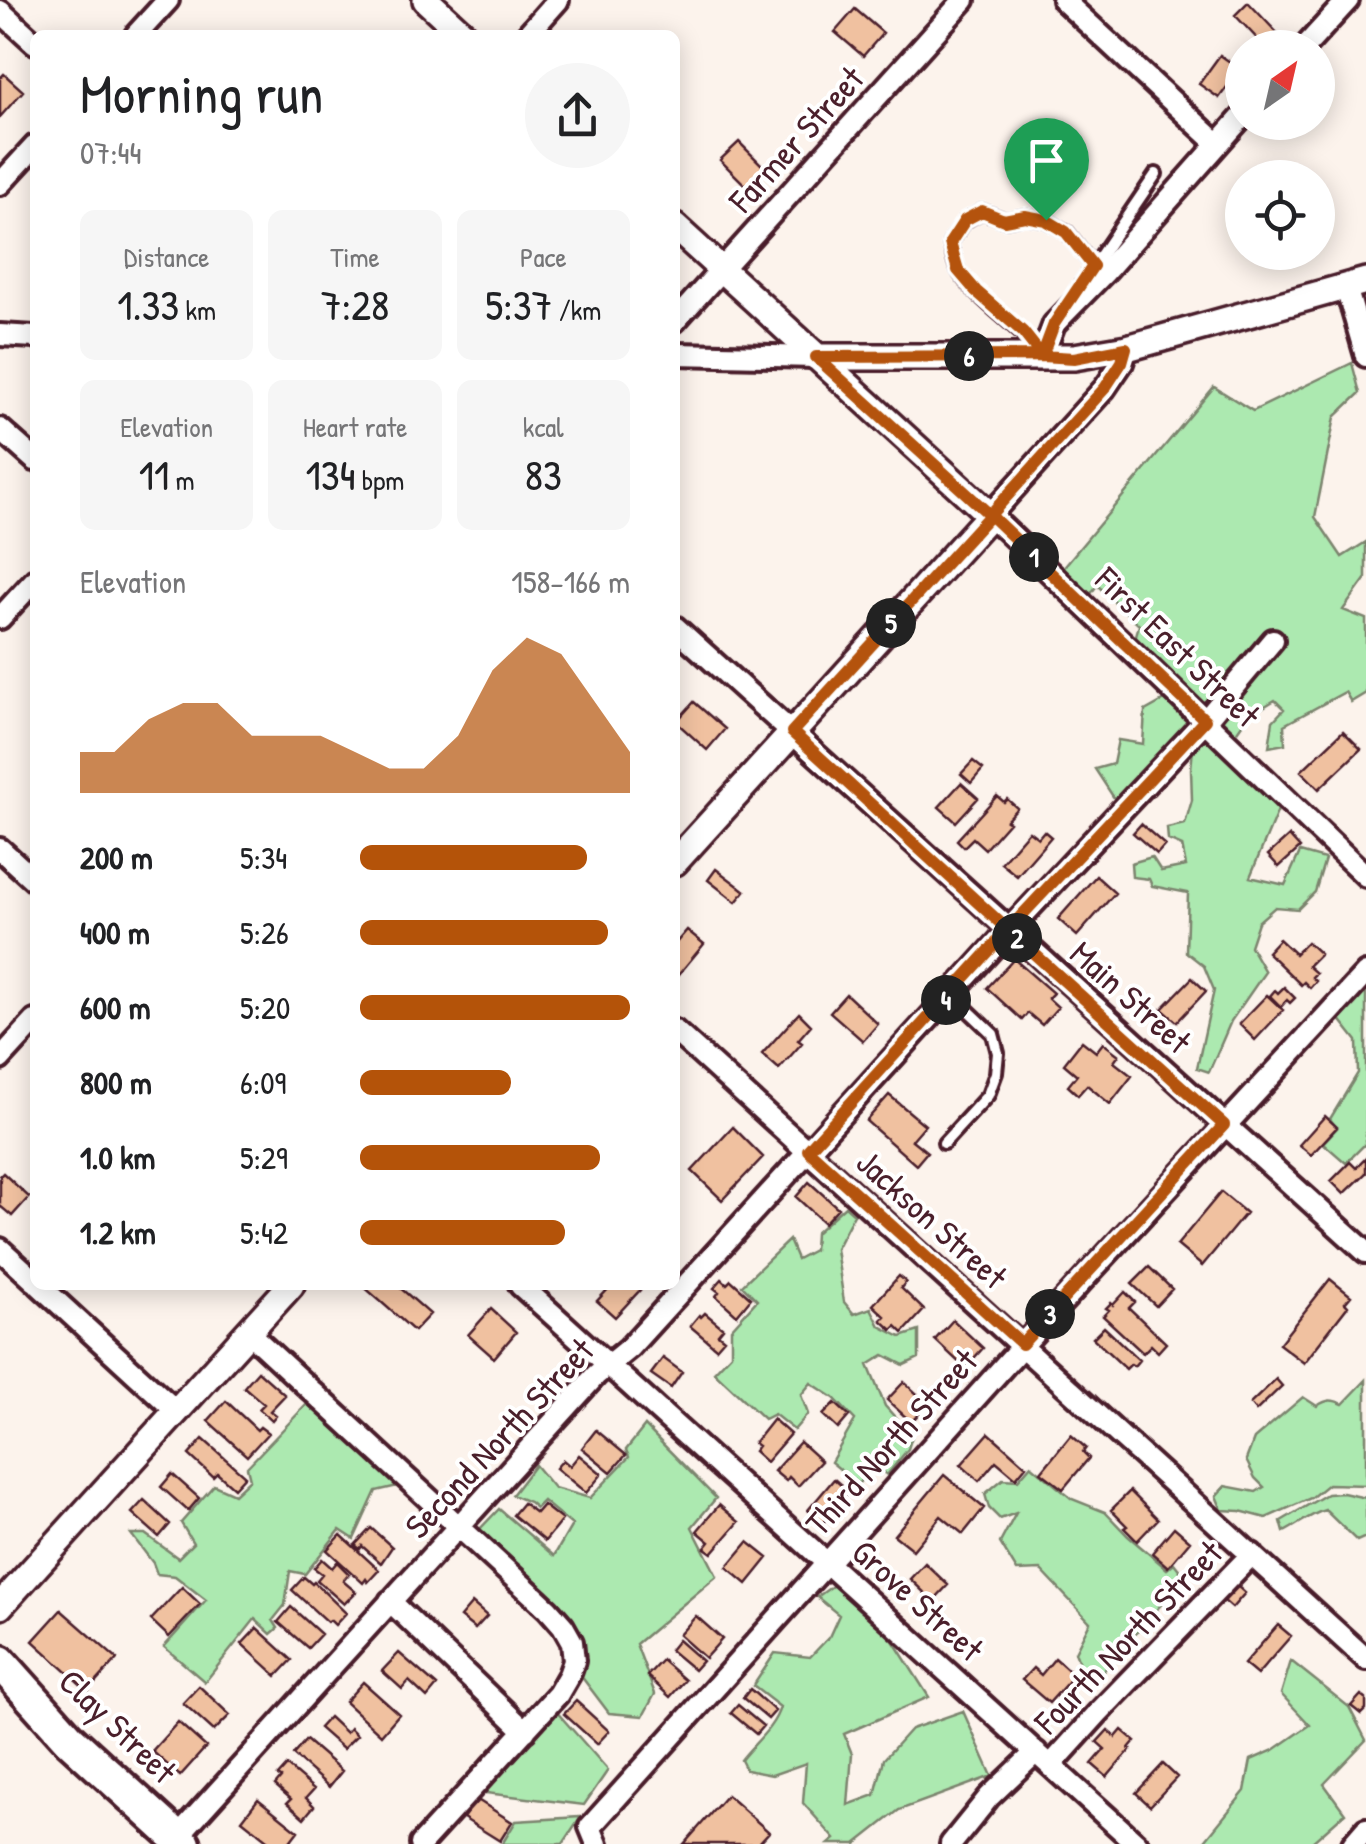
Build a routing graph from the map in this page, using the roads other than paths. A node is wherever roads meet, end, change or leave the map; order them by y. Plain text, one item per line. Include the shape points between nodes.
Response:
1 (168, 0) edge
2 (426, 0) edge
3 (558, 0) edge
4 (964, 0) edge
5 (1063, 0) edge
6 (1348, 0) edge
7 (0, 11) edge
8 (141, 30) edge
9 (459, 30) edge
10 (531, 30) edge
11 (1320, 30) edge
12 (30, 38) edge
13 (1225, 136) edge
14 (1218, 144) junction
15 (30, 151) edge
16 (1156, 174) dead end
17 (0, 184) edge
18 (680, 231) edge
19 (1093, 266) junction
20 (722, 269) junction
21 (1356, 284) edge
22 (680, 315) edge
23 (1054, 324) junction
24 (0, 335) edge
25 (30, 337) edge
26 (1126, 348) junction
27 (680, 354) edge
28 (1042, 356) junction
29 (1366, 356) edge
30 (816, 357) junction
31 (0, 428) edge
32 (30, 455) edge
33 (990, 515) junction
34 (30, 585) edge
35 (0, 618) edge
36 (680, 631) edge
37 (1273, 640) dead end
38 (1205, 720) junction
39 (792, 732) junction
40 (0, 849) edge
41 (680, 856) edge
42 (30, 876) edge
43 (1366, 876) edge
44 (1008, 930) junction
45 (1366, 972) edge
46 (952, 994) junction
47 (30, 1026) edge
48 (680, 1035) edge
49 (0, 1059) edge
50 (1224, 1125) junction
51 (944, 1143) dead end
52 (808, 1150) junction
53 (0, 1249) edge
54 (1366, 1252) edge
55 (30, 1277) edge
56 (45, 1290) edge
57 (286, 1290) edge
58 (526, 1290) edge
59 (248, 1332) junction
60 (1022, 1344) junction
61 (609, 1364) junction
62 (176, 1411) junction
63 (461, 1526) junction
64 (1252, 1554) junction
65 (826, 1562) junction
66 (390, 1602) junction
67 (0, 1606) edge
68 (1366, 1659) edge
69 (0, 1662) edge
70 (525, 1731) junction
71 (1044, 1759) junction
72 (1366, 1830) edge
73 (594, 1836) edge
74 (181, 1841) edge
75 (422, 1844) edge
76 (951, 1844) edge
77 (1137, 1844) edge
78 (1353, 1844) edge

1 - 8 street
2 - 9 street
3 - 10 street
4 - 20 street, Farmer Street
5 - 14 street
6 - 11 street
7 - 12 street
13 - 14 street
14 - 23 street
15 - 17 street
16 - 19 lane
18 - 20 street, First East Street
19 - 23 lane
19 - 28 lane via 1066,232 1025,216 1004,220 982,211 965,220 950,243 958,270
20 - 22 street, Farmer Street
20 - 30 street, First East Street
21 - 26 street
21 - 29 street
23 - 28 street
24 - 25 street
26 - 28 street via 1074,358
26 - 33 street via 1105,388
27 - 30 street
28 - 30 street
30 - 33 street, First East Street
31 - 32 street
33 - 38 street, First East Street
33 - 39 street
34 - 35 street
36 - 39 street, Main Street
37 - 38 street, Second North Street
38 - 43 street, First East Street
38 - 44 street, Second North Street
39 - 41 street
39 - 44 street, Main Street
40 - 42 street
44 - 46 street, Second North Street
44 - 50 street, Main Street
45 - 50 street, Third North Street
46 - 51 lane via 993,1034 998,1054 988,1095
46 - 52 street, Second North Street
47 - 49 street
48 - 52 street, Jackson Street
50 - 54 street, Main Street
50 - 60 street, Third North Street
52 - 60 street, Jackson Street
52 - 61 street, Second North Street
53 - 55 street
56 - 62 street
57 - 59 street
58 - 61 street, Grove Street
59 - 62 street
59 - 63 street
60 - 64 street, Jackson Street
60 - 65 street, Third North Street
61 - 63 street, Second North Street
61 - 65 street, Grove Street
62 - 67 street
63 - 66 street, Second North Street
63 - 70 street via 548,1609 572,1642 569,1675
64 - 68 street, Jackson Street
64 - 71 street, Fourth North Street via 1098,1713
65 - 71 street, Grove Street
65 - 73 street, Third North Street
66 - 70 street
66 - 74 street, Second North Street
69 - 74 main road, Clay Street via 70,1740
70 - 75 street
71 - 76 street, Fourth North Street via 988,1798
71 - 77 street, Grove Street
72 - 78 street

